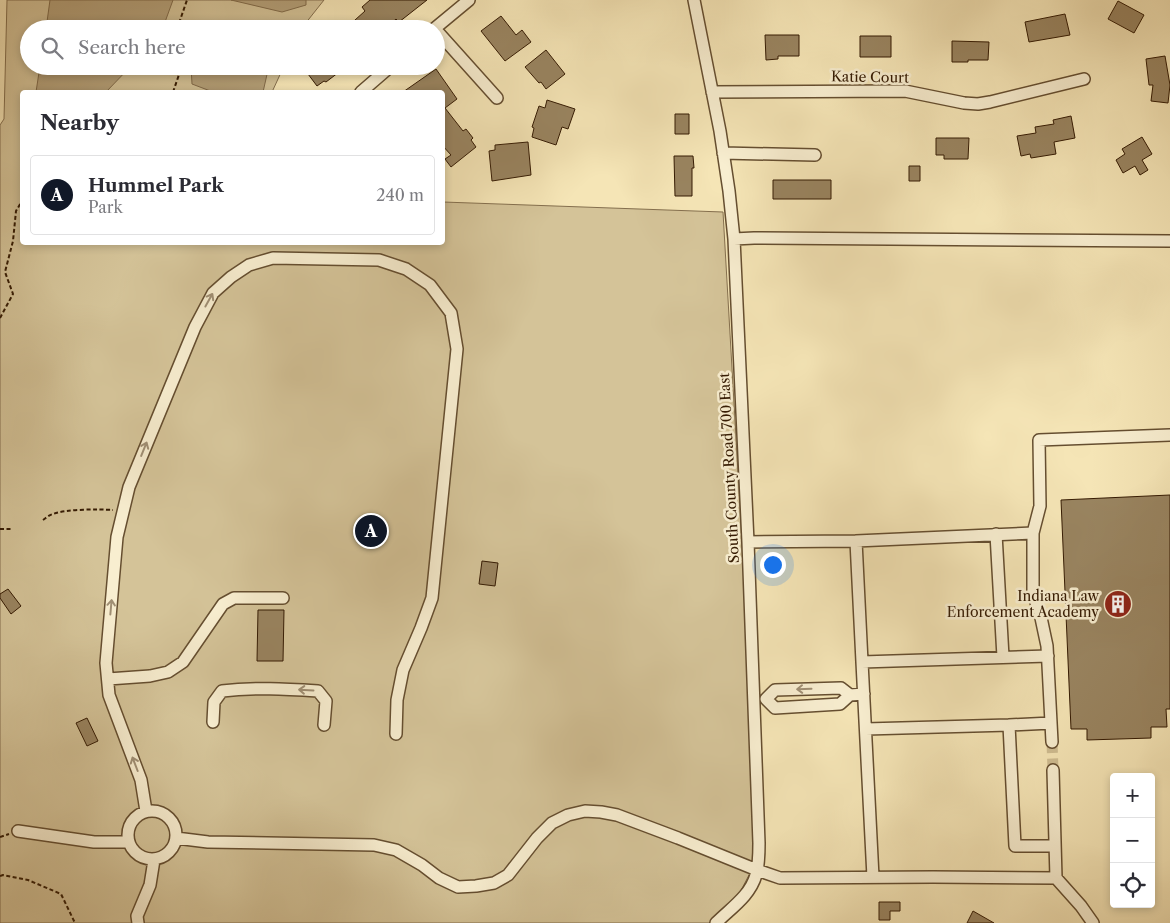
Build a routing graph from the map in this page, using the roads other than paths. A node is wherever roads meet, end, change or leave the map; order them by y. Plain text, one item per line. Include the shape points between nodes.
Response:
1 (469, 0) edge
2 (694, 0) edge
3 (445, 20) edge
4 (445, 40) edge
5 (381, 75) edge
6 (1084, 80) dead end
7 (363, 90) edge
8 (712, 92) junction
9 (497, 98) dead end
10 (723, 153) junction
11 (815, 155) dead end
12 (734, 239) junction
13 (1170, 241) edge
14 (1170, 435) edge
15 (1033, 533) junction
16 (996, 534) junction
17 (856, 541) junction
18 (748, 542) junction
19 (283, 598) dead end
20 (1048, 656) junction
21 (1003, 657) junction
22 (862, 662) junction
23 (108, 679) junction
24 (864, 694) junction
25 (850, 695) junction
26 (760, 699) junction
27 (213, 722) dead end
28 (1051, 723) junction
29 (324, 725) dead end
30 (1009, 725) junction
31 (866, 729) junction
32 (396, 730) dead end
33 (1052, 742) tunnel mouth
34 (1052, 770) tunnel mouth
35 (146, 812) junction
36 (18, 831) dead end
37 (176, 838) junction
38 (128, 842) junction
39 (1055, 846) junction
40 (154, 860) junction
41 (757, 870) junction
42 (873, 877) junction
43 (1056, 878) junction
44 (138, 923) edge
45 (716, 923) edge
46 (1093, 923) edge

1 - 3 street
2 - 8 street, South County Road 700 East
4 - 9 street
5 - 7 street
6 - 8 street, Katie Court via 978,104 904,91
8 - 10 street, South County Road 700 East
10 - 11 street
10 - 12 street, South County Road 700 East
12 - 13 street
12 - 18 street, South County Road 700 East
14 - 15 street via 1039,440 1040,506
15 - 16 street
15 - 20 street via 1034,594
16 - 17 street
16 - 21 street
17 - 18 street
17 - 22 street
18 - 26 street, South County Road 700 East
19 - 23 street via 234,598 223,604 183,662 168,672
20 - 21 street
20 - 28 street
21 - 22 street
22 - 24 street
23 -> 32 street via 106,663 117,537 129,487 194,327 213,293 231,276 273,258 379,260 406,269 430,285 451,313 457,349 432,598 404,670
35 -> 23 street via 141,780 109,695
24 - 25 street
24 - 31 street
25 -> 26 street via 841,688 776,690
25 - 26 street via 840,704 775,708
26 - 41 street, South County Road 700 East
29 -> 27 street via 326,701 318,691 282,689 222,691 214,702
28 - 30 street
28 - 33 street
30 - 31 street
30 - 39 street via 1014,846
31 - 42 street
34 - 39 street
35 - 37 street via 154,811 168,817 176,830
35 - 38 street via 133,819 127,834
36 - 38 street via 94,842
37 - 40 street via 169,853
37 - 41 street via 208,842 374,845 396,850 458,887 476,886 494,883 508,876 552,823 568,815 601,812 635,821
38 - 40 street via 138,856
39 - 43 street
40 - 44 street via 150,885 137,916
41 - 42 street via 780,878
41 - 45 street, South County Road 700 East via 752,886 740,902
42 - 43 street
43 - 46 street

